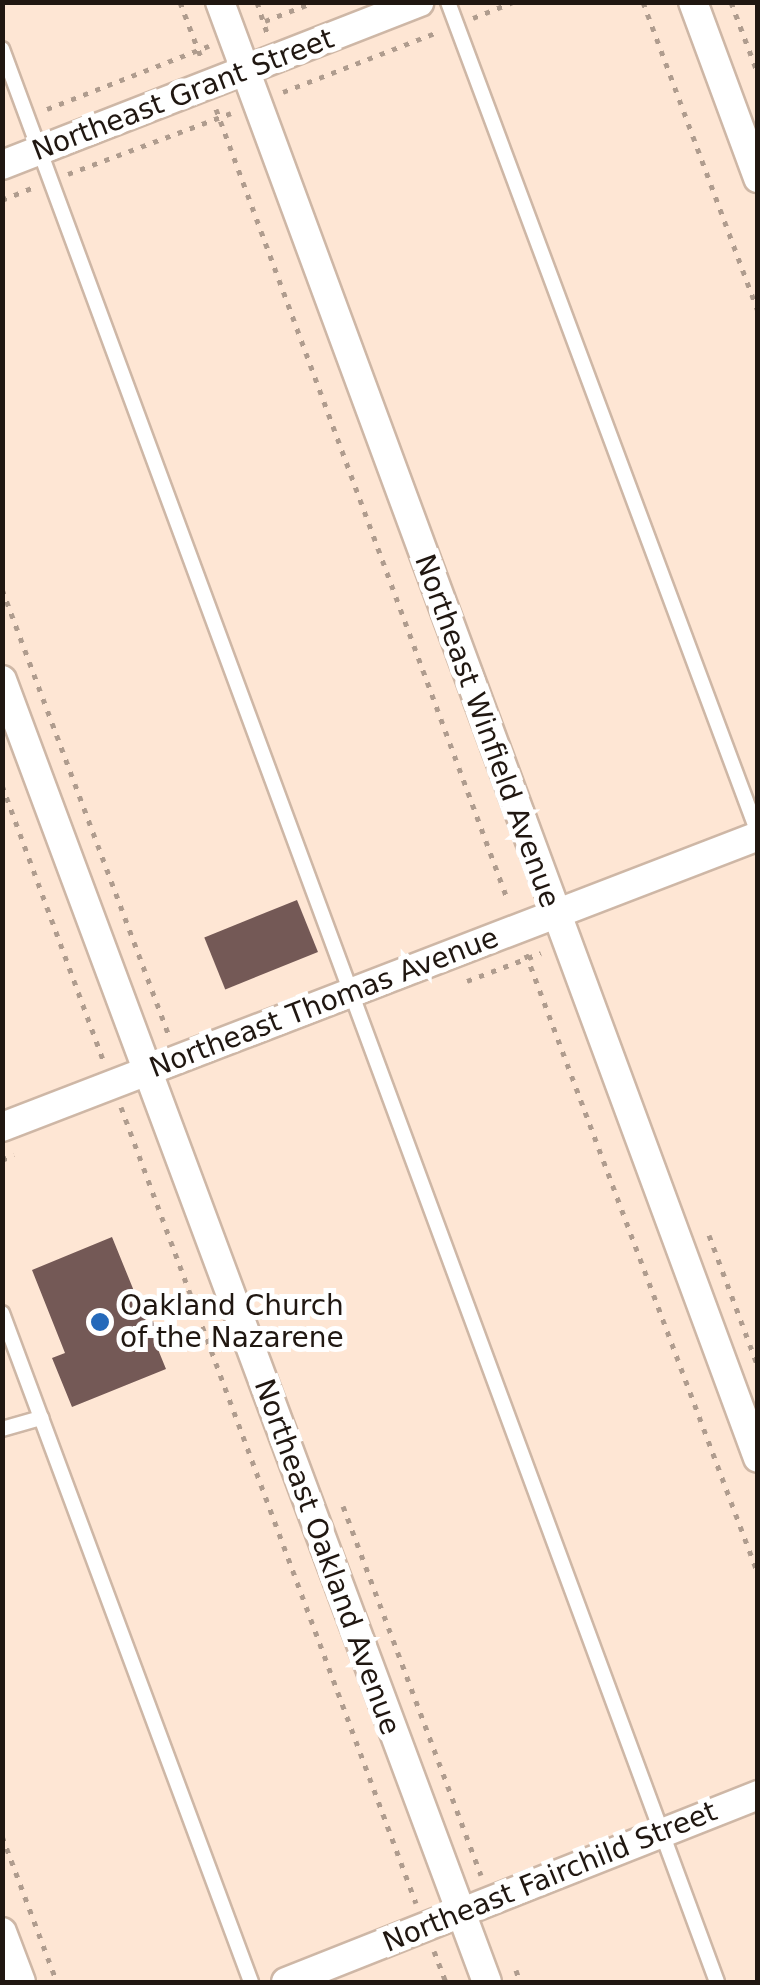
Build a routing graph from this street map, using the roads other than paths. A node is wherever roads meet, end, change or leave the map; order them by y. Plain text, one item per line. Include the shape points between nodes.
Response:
1 (220, 2) edge
2 (419, 2) edge
3 (448, 2) edge
4 (693, 2) edge
5 (2, 49) edge
6 (245, 70) junction
7 (40, 151) junction
8 (2, 165) edge
9 (758, 178) edge
10 (2, 680) edge
11 (758, 834) edge
12 (553, 914) junction
13 (349, 994) junction
14 (147, 1071) junction
15 (2, 1128) edge
16 (2, 1313) edge
17 (41, 1418) junction
18 (2, 1430) edge
19 (758, 1458) edge
20 (758, 1794) edge
21 (662, 1832) junction
22 (460, 1913) junction
23 (2, 1932) edge
24 (22, 1982) edge
25 (250, 1982) edge
26 (286, 1982) edge
27 (487, 1982) edge
28 (717, 1982) edge

1 - 6 street, Northeast Winfield Avenue
2 - 6 street, Northeast Grant Street
3 - 11 lane
4 - 9 street
5 - 7 lane
6 - 7 street, Northeast Grant Street
6 - 12 street, Northeast Winfield Avenue
7 - 8 street, Northeast Grant Street
7 - 13 lane
10 - 14 street, Northeast Oakland Avenue
11 - 12 street, Northeast Thomas Avenue
12 - 13 street, Northeast Thomas Avenue
12 - 19 street, Northeast Winfield Avenue
13 - 14 street, Northeast Thomas Avenue
13 - 21 lane
14 - 15 street, Northeast Thomas Avenue
14 - 22 street, Northeast Oakland Avenue
16 - 17 lane
17 - 18 lane
17 - 25 lane
20 - 21 street, Northeast Fairchild Street
21 - 22 street, Northeast Fairchild Street
21 - 28 lane
22 - 26 street, Northeast Fairchild Street
22 - 27 street, Northeast Oakland Avenue
23 - 24 street

